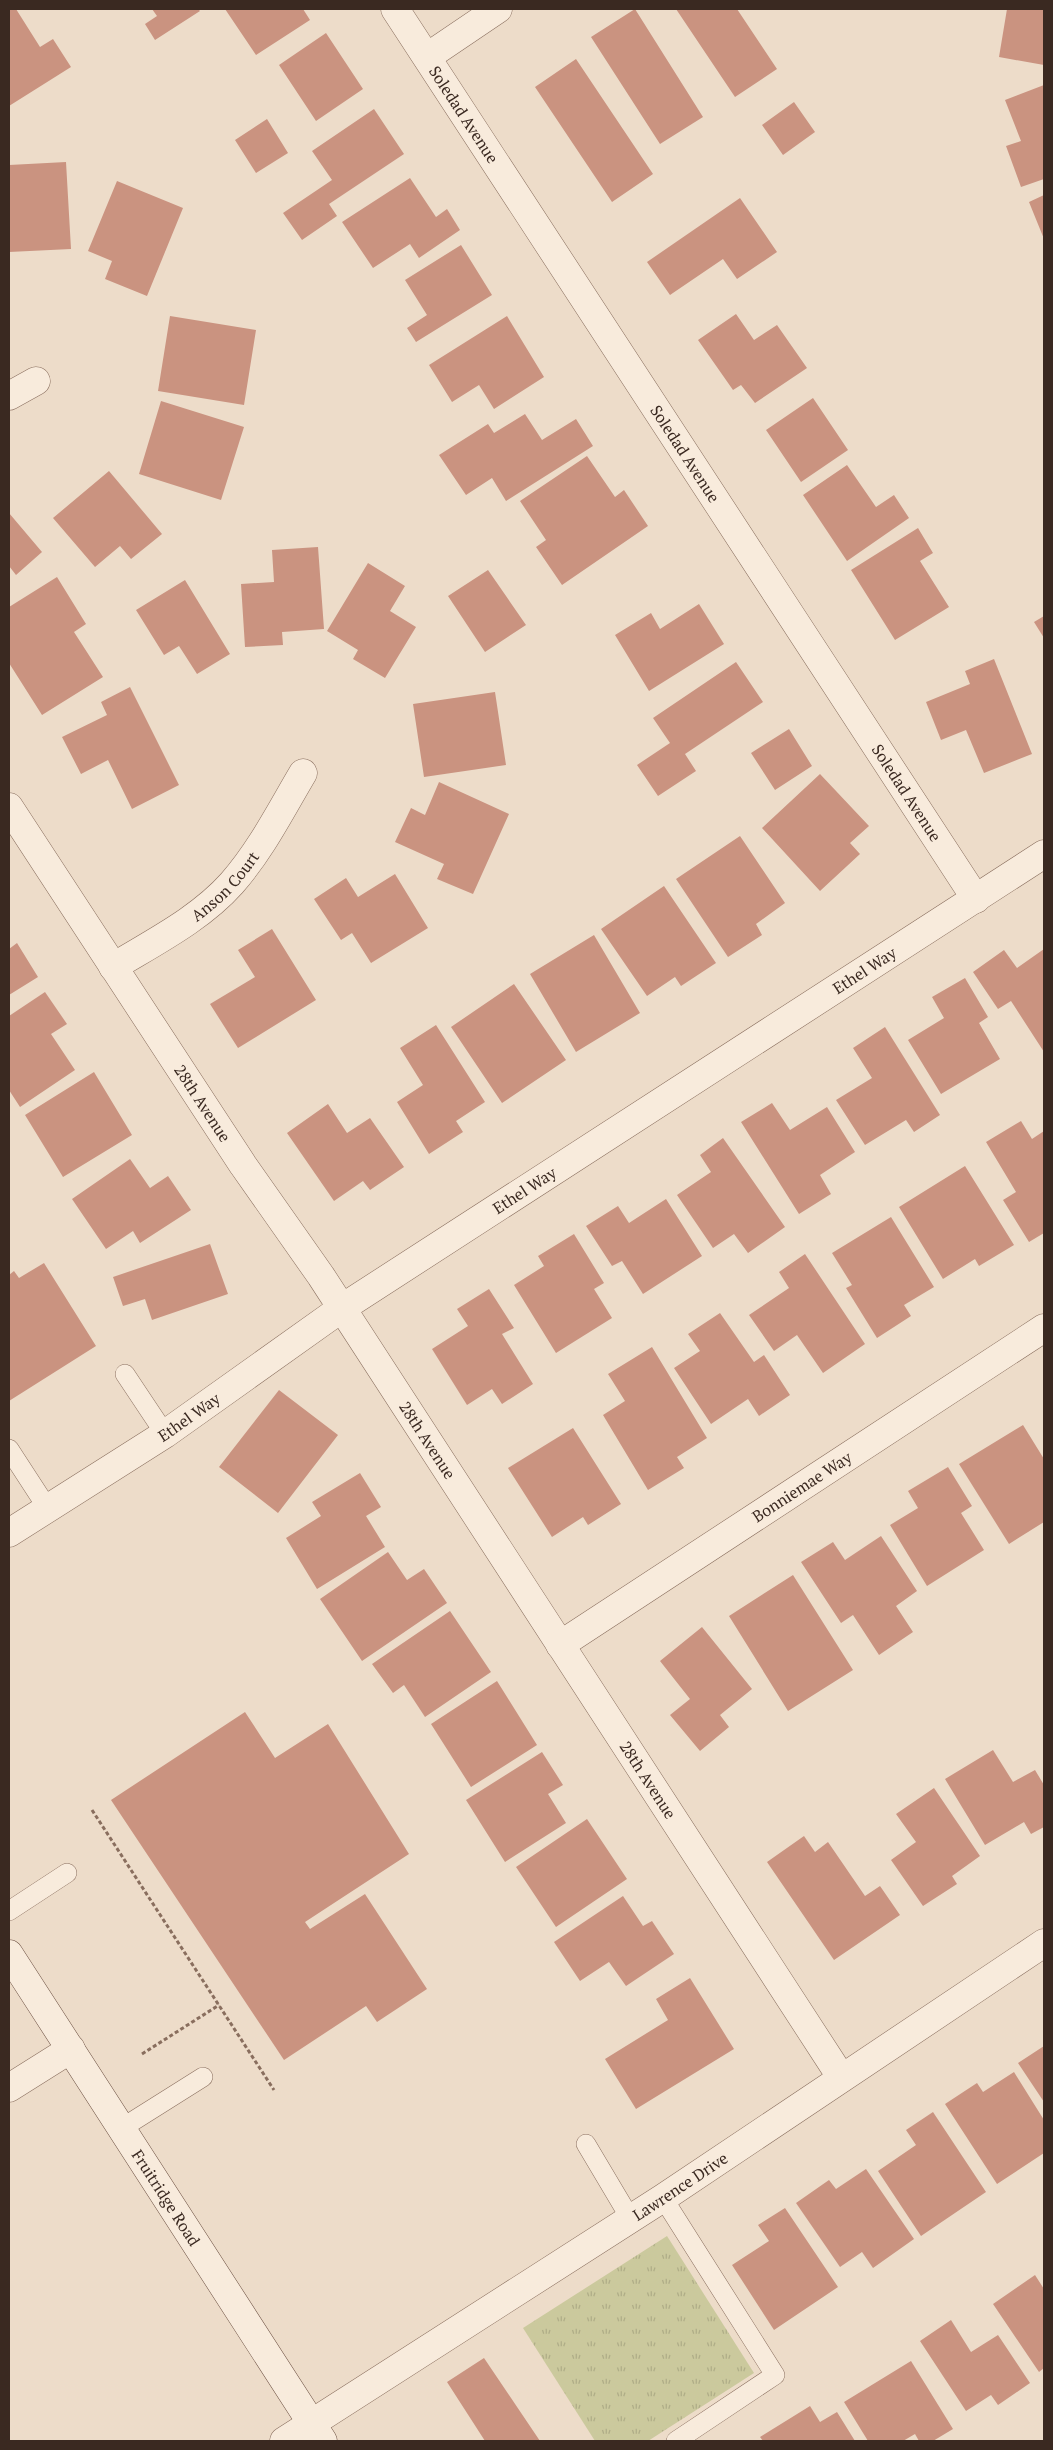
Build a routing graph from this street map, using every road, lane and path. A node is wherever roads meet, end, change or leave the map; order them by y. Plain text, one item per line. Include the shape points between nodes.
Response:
1 (395, 9) edge
2 (498, 9) edge
3 (427, 58) junction
4 (36, 381) dead end
5 (9, 396) edge
6 (303, 773) dead end
7 (9, 807) edge
8 (1044, 854) edge
9 (976, 899) junction
10 (114, 967) junction
11 (342, 1308) junction
12 (1044, 1328) edge
13 (125, 1374) dead end
14 (165, 1434) junction
15 (9, 1449) edge
16 (48, 1509) junction
17 (10, 1529) edge
18 (560, 1646) junction
19 (92, 1810) dead end
20 (67, 1873) dead end
21 (9, 1911) edge
22 (1044, 1943) edge
23 (9, 1954) edge
24 (219, 2005) junction
25 (71, 2049) junction
26 (142, 2054) dead end
27 (203, 2077) dead end
28 (841, 2077) junction
29 (9, 2088) edge
30 (274, 2090) dead end
31 (122, 2128) junction
32 (586, 2144) dead end
33 (663, 2198) junction
34 (630, 2218) junction
35 (318, 2432) edge
36 (284, 2441) edge
37 (676, 2441) edge

1 - 3 street, Soledad Avenue
2 - 3 street
3 - 9 street, Soledad Avenue
4 - 5 street
6 - 10 street, Anson Court via 260,846 232,883 188,921
7 - 10 street, 28th Avenue
8 - 9 street, Ethel Way
9 - 11 street, Ethel Way
10 - 11 street, 28th Avenue via 243,1165
11 - 14 street, Ethel Way
11 - 18 street, 28th Avenue
12 - 18 street, Bonniemae Way
13 - 14 lane
14 - 16 street, Ethel Way
15 - 16 lane
16 - 17 street, Ethel Way
18 - 28 street, 28th Avenue
19 - 24 path
20 - 21 lane
22 - 28 street, Lawrence Drive
23 - 25 street, Fruitridge Road
24 - 26 path
24 - 30 path
25 - 29 street
25 - 31 street, Fruitridge Road
27 - 31 lane
28 - 33 street, Lawrence Drive
31 - 35 street, Fruitridge Road
32 - 34 lane
33 - 34 street, Lawrence Drive
33 - 37 lane via 775,2375
34 - 35 street, Lawrence Drive
35 - 36 street, Lawrence Drive

